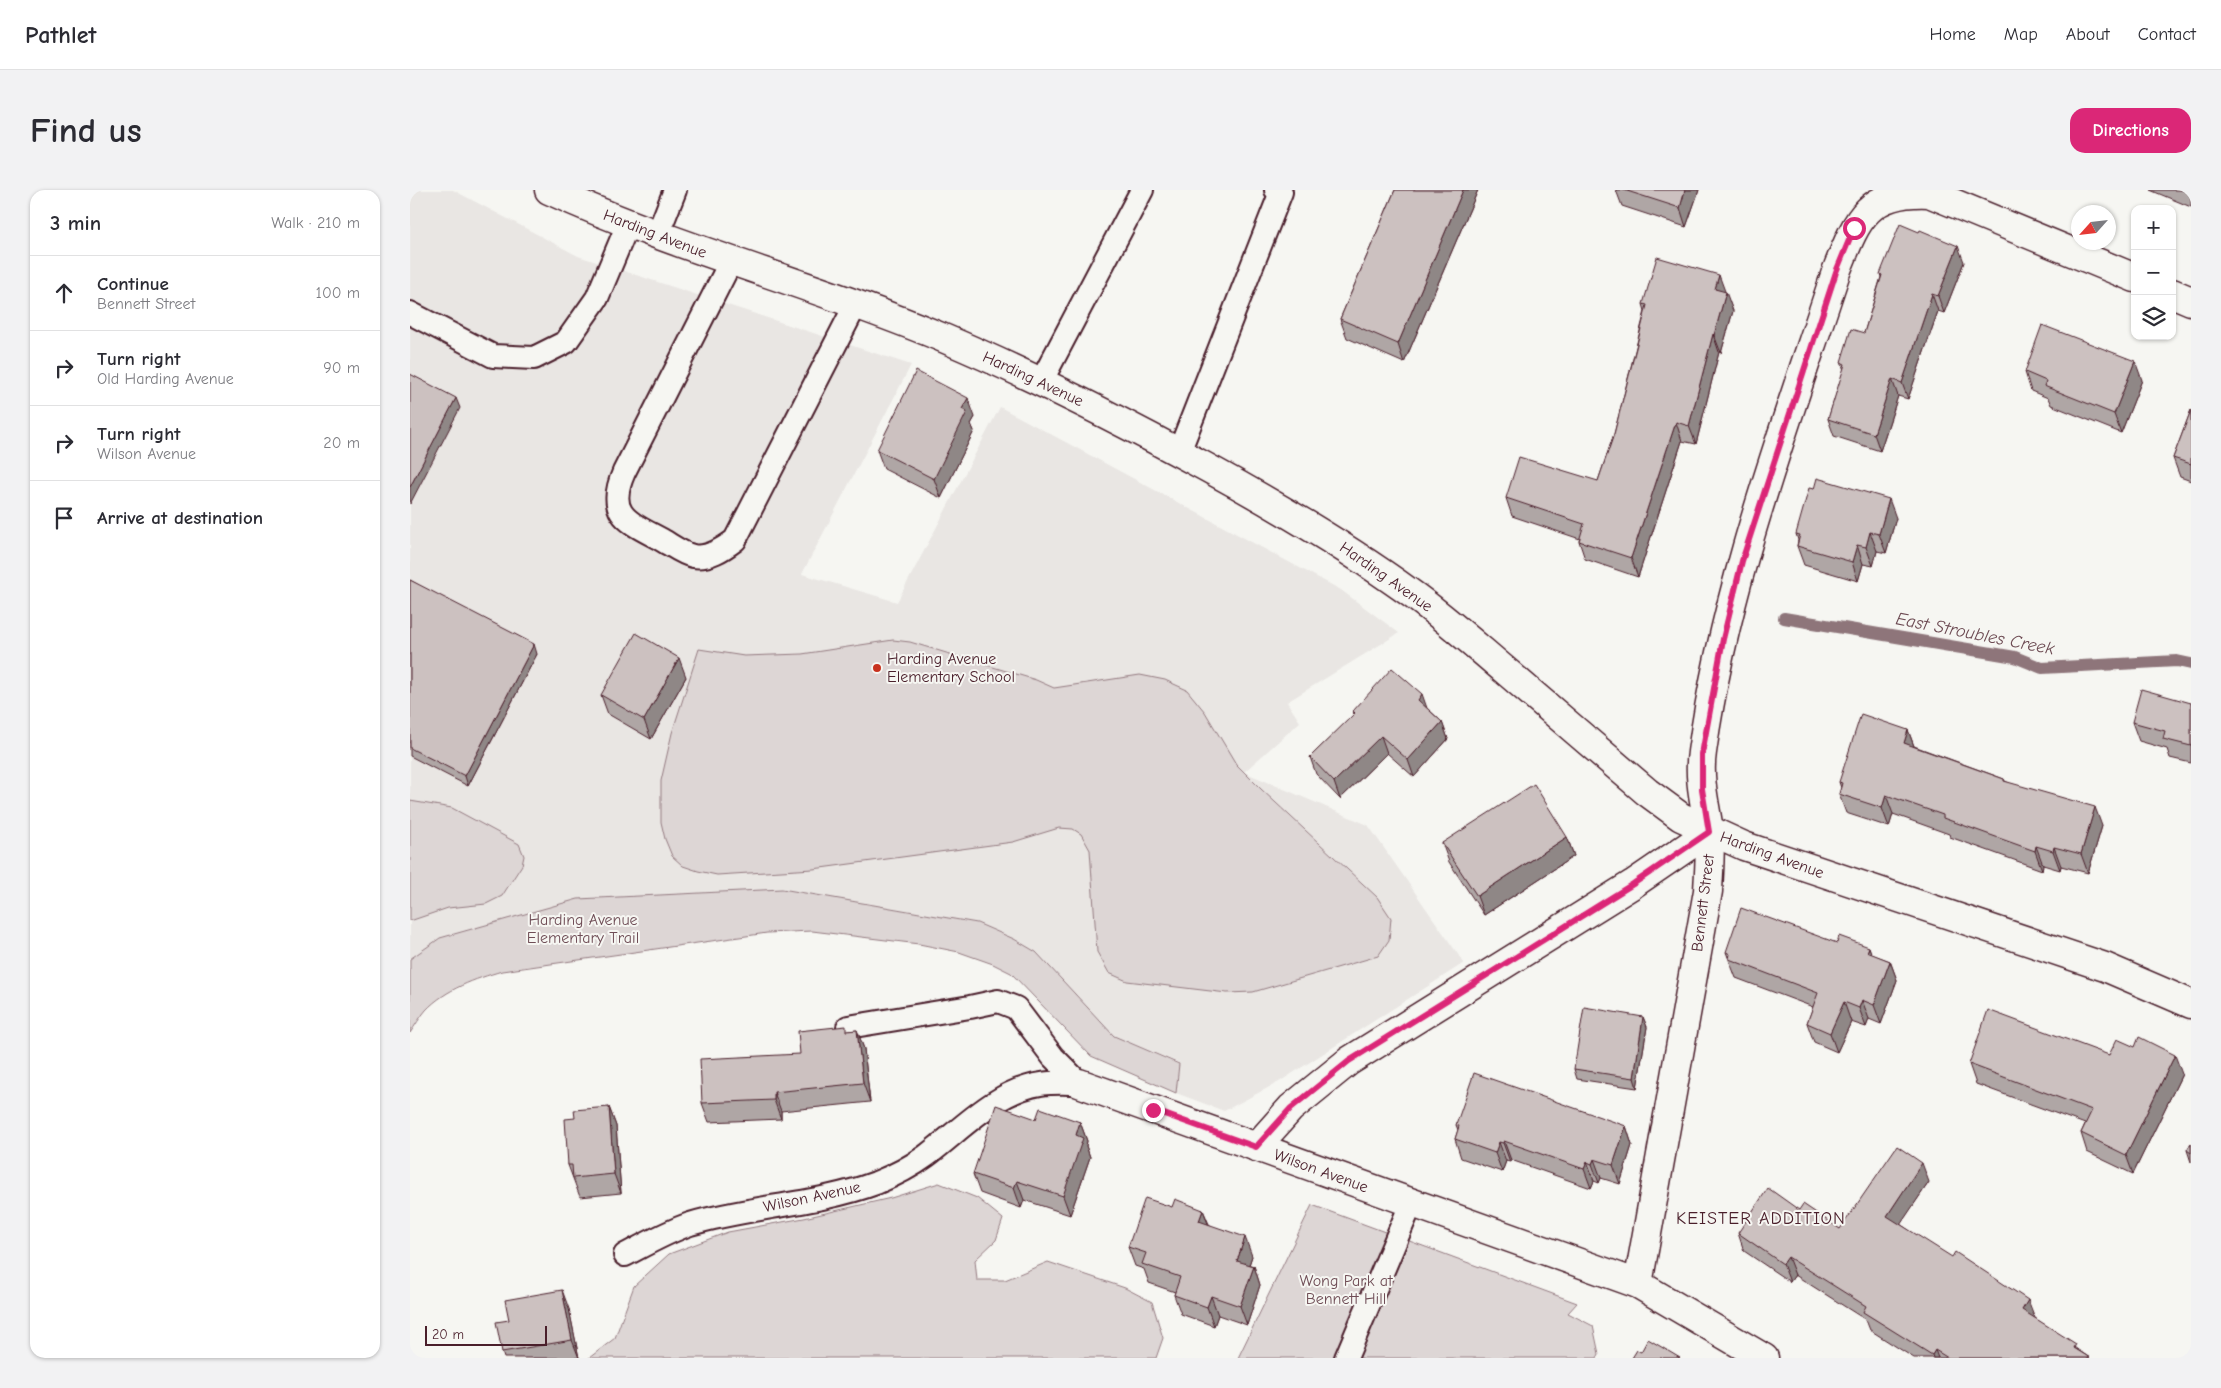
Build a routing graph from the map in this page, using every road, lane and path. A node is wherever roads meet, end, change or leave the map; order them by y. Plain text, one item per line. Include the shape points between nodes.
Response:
1 (550, 190) edge
2 (675, 190) edge
3 (1142, 190) edge
4 (1276, 190) edge
5 (1888, 193) edge
6 (628, 224) junction
7 (657, 236) junction
8 (731, 261) junction
9 (2131, 276) edge
10 (2175, 295) edge
11 (2191, 301) edge
12 (856, 304) junction
13 (410, 313) edge
14 (1042, 382) junction
15 (1179, 452) junction
16 (1709, 832) junction
17 (2191, 1004) edge
18 (848, 1027) edge
19 (1079, 1083) junction
20 (1256, 1147) junction
21 (1411, 1204) junction
22 (625, 1255) dead end
23 (1638, 1284) junction
24 (1346, 1358) edge
25 (1764, 1358) edge

1 - 6 street, Harding Avenue
2 - 7 lane
3 - 14 lane
4 - 15 lane via 1281,192
5 - 9 street via 1907,190 1929,193
5 - 16 street, Bennett Street via 1867,209 1854,228 1836,272 1742,561 1723,639 1702,754 1702,789
6 - 7 street, Harding Avenue
6 - 13 lane via 597,298 566,342 534,358 493,356
7 - 8 street, Harding Avenue
8 - 12 street, Harding Avenue
8 - 12 lane via 624,472 617,499 619,510 628,522 692,556 720,551 735,540
10 - 11 street
12 - 14 street, Harding Avenue
14 - 15 street, Harding Avenue
15 - 16 street, Harding Avenue via 1324,534 1409,592 1647,792 1681,817
16 - 17 street, Harding Avenue via 1798,865 2105,967
16 - 20 street via 1633,884 1349,1061 1291,1108
16 - 23 street, Bennett Street via 1708,891
18 - 19 lane via 998,1001 1016,1008 1053,1057
19 - 20 street, Wilson Avenue
19 - 22 lane, Wilson Avenue via 1041,1084 991,1105 910,1167 876,1183 840,1194 690,1224
20 - 21 street, Wilson Avenue
21 - 23 street, Wilson Avenue
21 - 24 lane
23 - 25 street, Wilson Avenue

